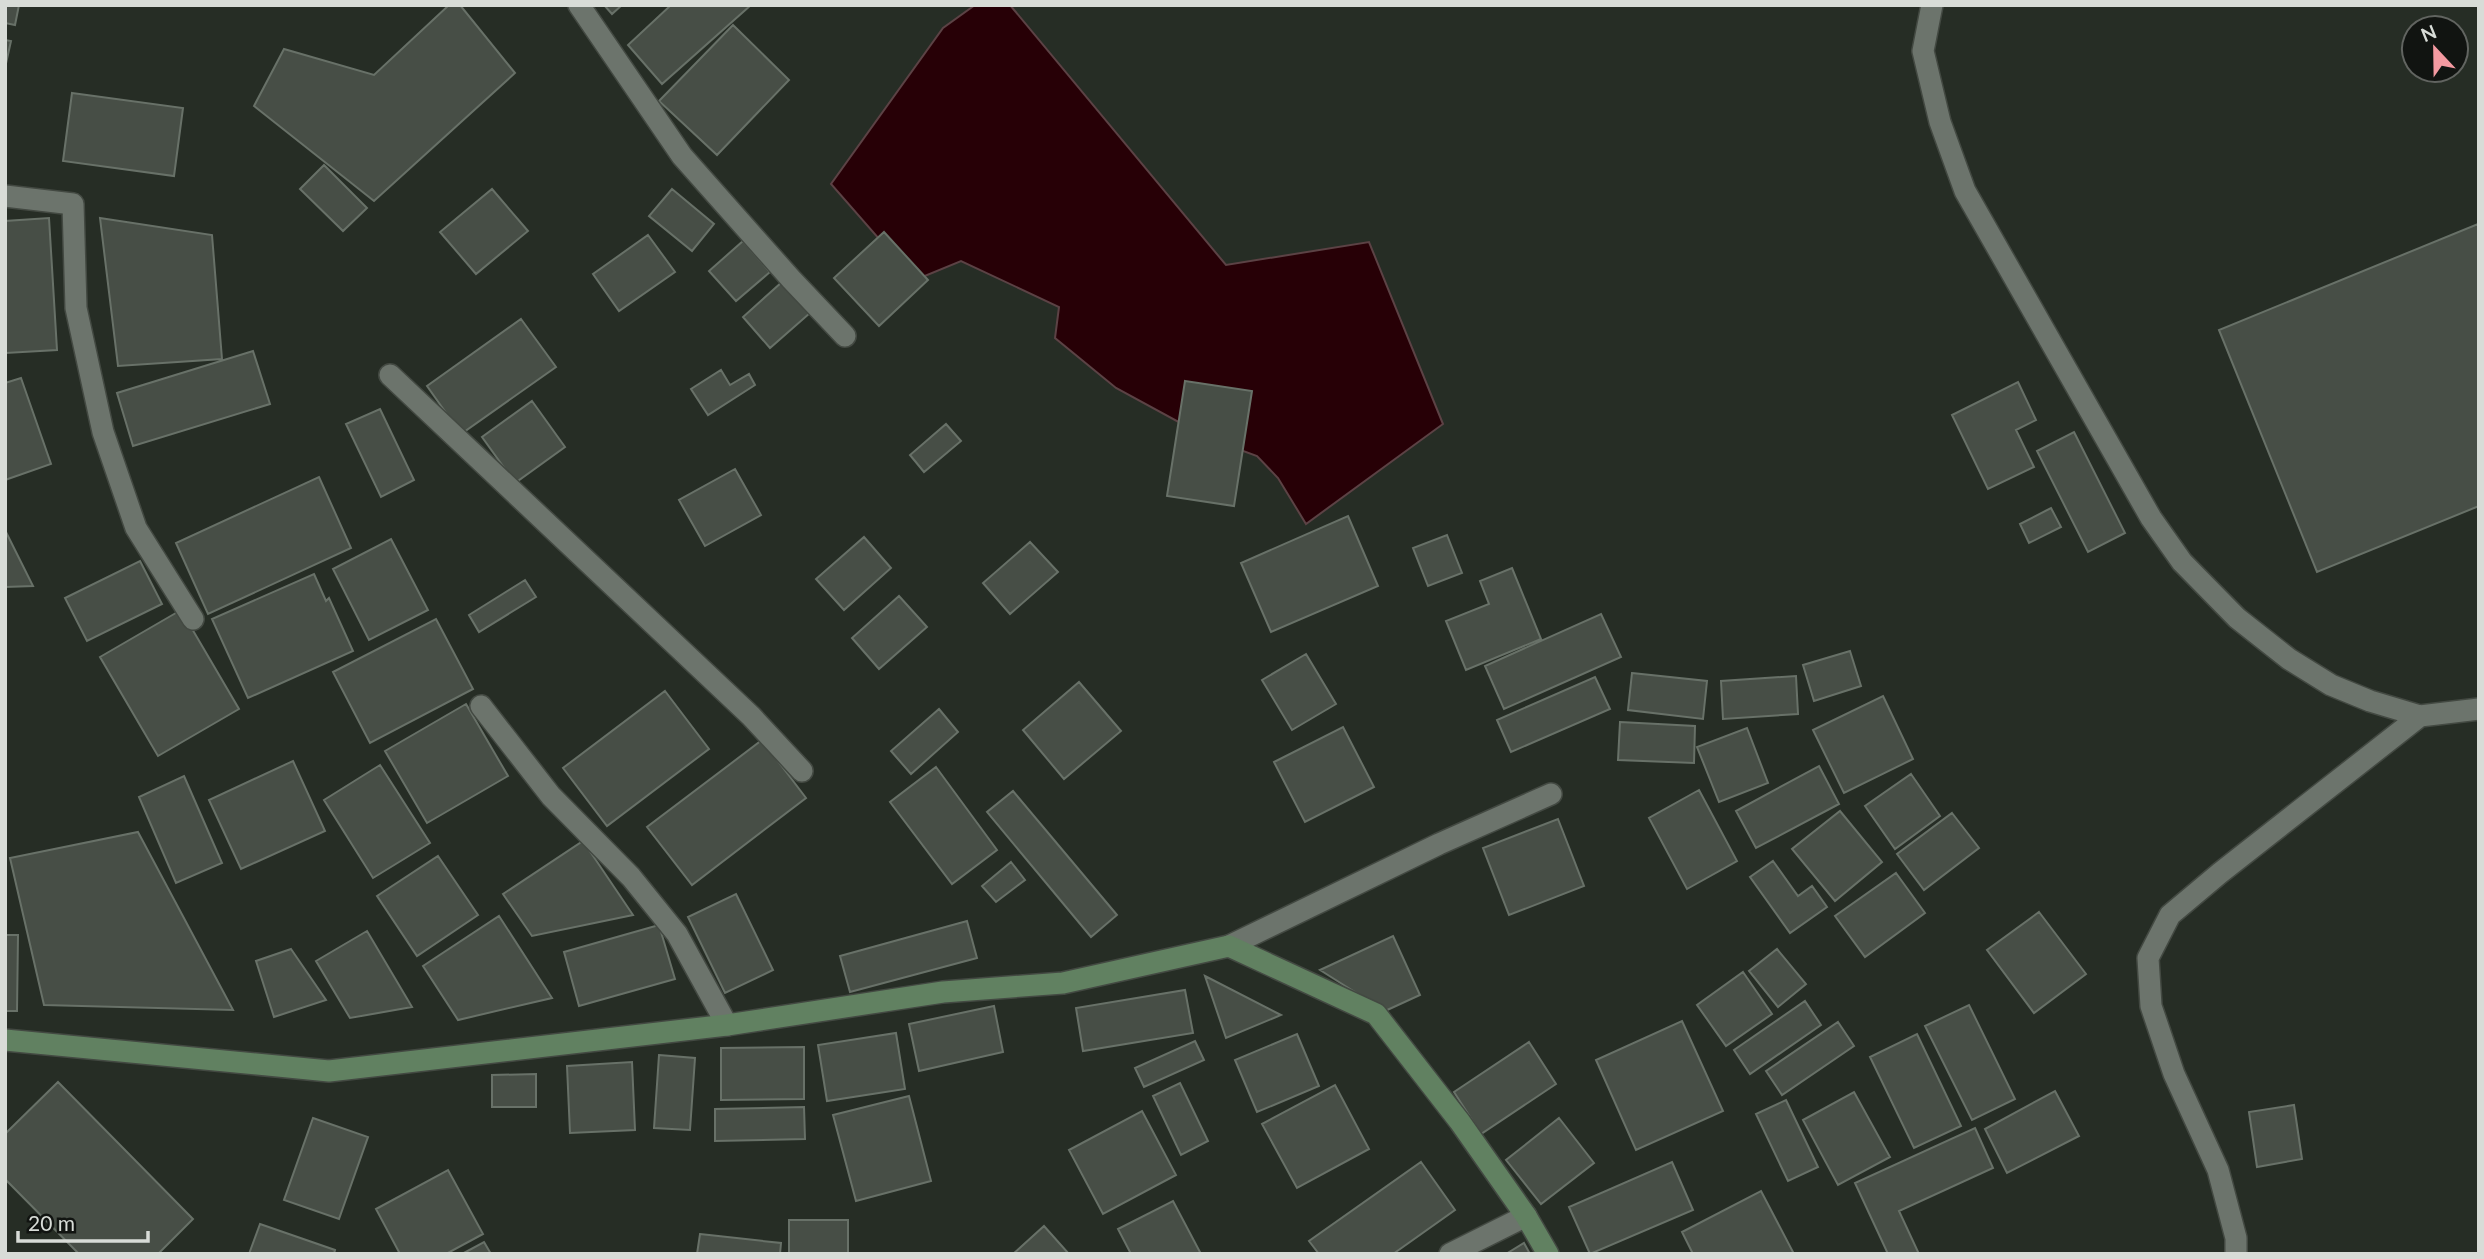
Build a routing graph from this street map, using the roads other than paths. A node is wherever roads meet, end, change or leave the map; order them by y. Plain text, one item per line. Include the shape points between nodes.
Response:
1 (579, 5) edge
2 (1932, 5) edge
3 (5, 196) edge
4 (845, 336) dead end
5 (390, 375) dead end
6 (193, 619) dead end
7 (481, 706) dead end
8 (2479, 709) edge
9 (2420, 716) junction
10 (802, 771) dead end
11 (1551, 794) dead end
12 (1229, 946) junction
13 (727, 1025) junction
14 (5, 1040) edge
15 (1526, 1216) junction
16 (1450, 1254) edge
17 (1548, 1254) edge
18 (2236, 1254) edge

1 - 4 street via 682,156
2 - 9 street via 1923,51 1940,122 1965,191 2151,518 2200,581 2237,618 2290,659 2331,685
3 - 6 street via 73,204 76,308 103,432 136,528
5 - 10 street via 751,716
7 - 13 street via 551,796 631,877 677,934
8 - 9 street
9 - 18 street via 2170,915 2148,958 2151,1006 2174,1074 2218,1170
11 - 12 street
12 - 13 street via 1063,983 943,992
12 - 15 street via 1376,1014 1461,1122
13 - 14 street via 329,1071
15 - 16 street
15 - 17 street

